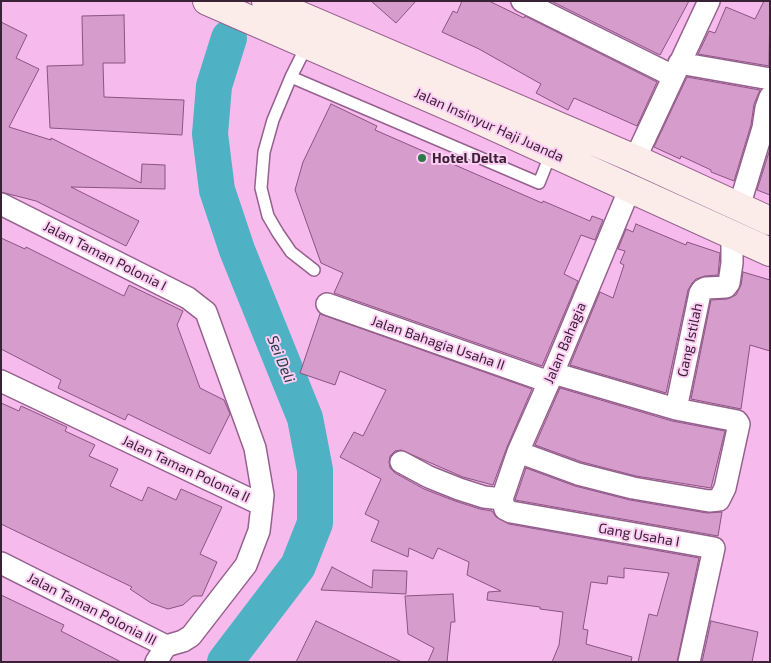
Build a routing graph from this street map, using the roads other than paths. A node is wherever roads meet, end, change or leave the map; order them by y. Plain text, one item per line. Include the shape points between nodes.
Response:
1 (207, 1) edge
2 (266, 1) edge
3 (522, 1) edge
4 (710, 1) edge
5 (300, 33) junction
6 (676, 70) junction
7 (291, 77) junction
8 (770, 79) edge
9 (770, 97) edge
10 (552, 152) junction
11 (635, 159) junction
12 (630, 188) junction
13 (1, 204) edge
14 (739, 207) junction
15 (770, 221) edge
16 (732, 235) junction
17 (770, 252) edge
18 (314, 270) dead end
19 (327, 304) dead end
20 (551, 377) junction
21 (1, 382) edge
22 (676, 409) junction
23 (518, 452) junction
24 (401, 462) dead end
25 (502, 499) junction
26 (262, 505) junction
27 (1, 563) edge
28 (161, 654) edge
29 (689, 662) edge

1 - 5 main road, Jalan Insinyur Haji Juanda
2 - 5 main road, Jalan Insinyur Haji Juanda
3 - 6 street
4 - 6 street
5 - 7 lane
5 - 10 main road, Jalan Insinyur Haji Juanda
5 - 11 main road, Jalan Insinyur Haji Juanda
6 - 8 street
6 - 11 street
7 - 10 lane via 539,183
7 - 18 lane via 266,144 261,188 268,216 278,233 291,252
9 - 14 street
10 - 12 main road, Jalan Insinyur Haji Juanda
11 - 14 main road, Jalan Insinyur Haji Juanda
12 - 16 main road, Jalan Insinyur Haji Juanda
12 - 20 street, Jalan Bahagia
13 - 26 street, Jalan Taman Polonia I via 188,298 206,312 255,448
14 - 15 main road, Jalan Insinyur Haji Juanda
16 - 17 main road, Jalan Insinyur Haji Juanda
16 - 22 street, Gang Istilah via 729,283 726,287 706,288 700,293
19 - 20 street, Jalan Bahagia Usaha II
20 - 22 street, Jalan Bahagia Usaha II
20 - 23 street, Jalan Bahagia
21 - 26 street, Jalan Taman Polonia II
22 - 23 street, Jalan Bahagia Usaha II via 739,422 725,488 719,500 633,488 578,474
23 - 25 street, Jalan Bahagia
24 - 25 street via 459,489
25 - 29 street, Gang Usaha I via 505,509 511,512 714,548
26 - 28 street, Jalan Taman Polonia II via 258,531 246,565 191,636
27 - 28 street, Jalan Taman Polonia III

